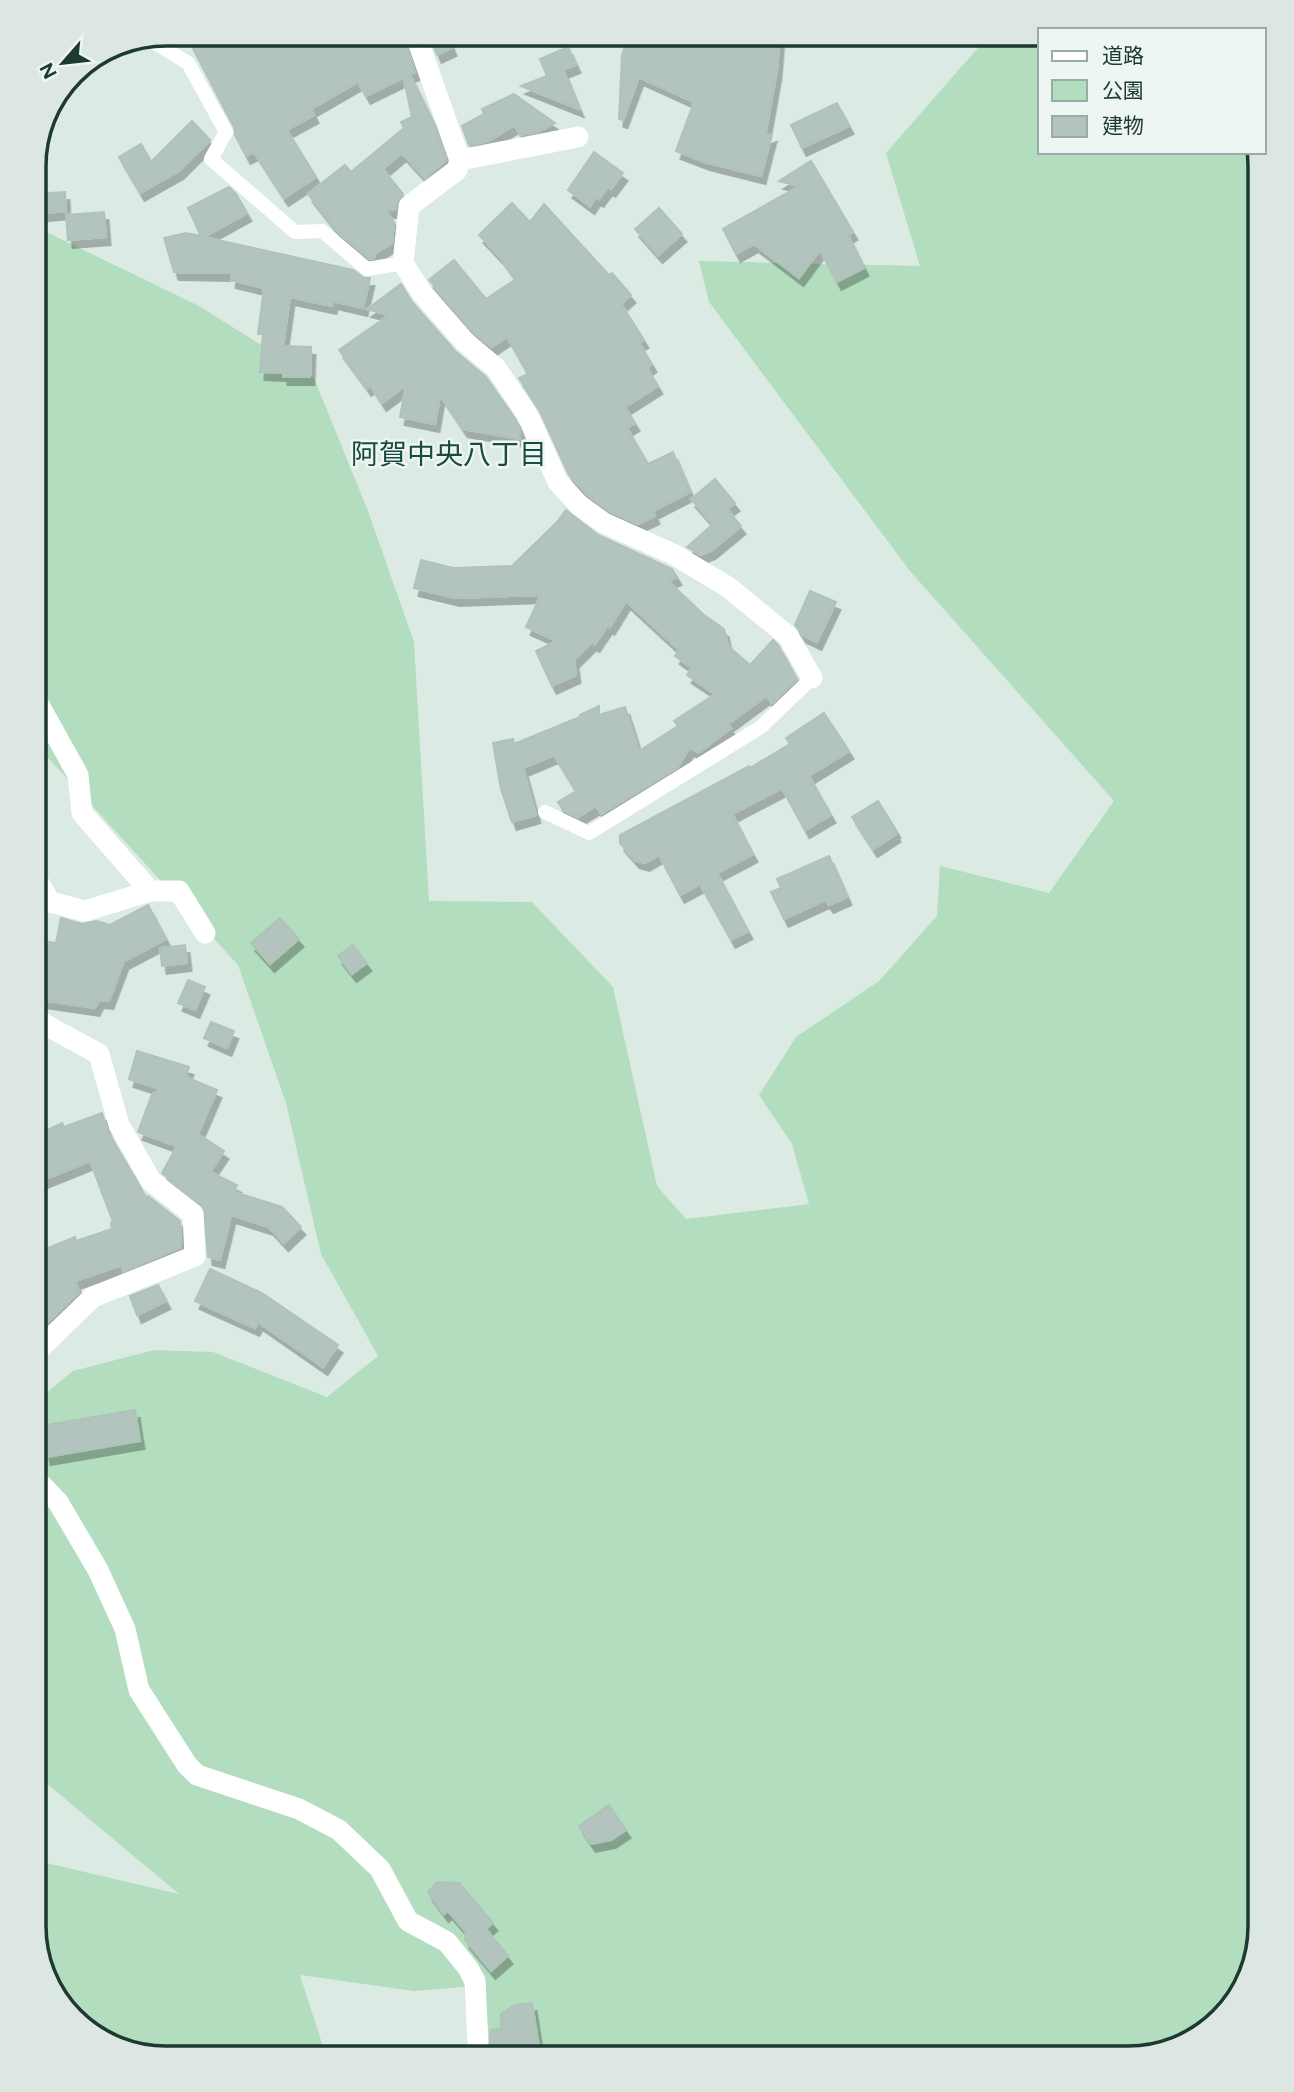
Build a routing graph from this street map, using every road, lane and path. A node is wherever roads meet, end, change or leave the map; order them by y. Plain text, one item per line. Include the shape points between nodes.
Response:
1 (161, 46) edge
2 (420, 46) edge
3 (578, 137) dead end
4 (460, 160) junction
5 (403, 263) junction
6 (812, 678) joint
7 (46, 717) edge
8 (545, 812) dead end
9 (150, 891) junction
10 (46, 895) edge
11 (205, 933) dead end
12 (46, 1025) edge
13 (46, 1342) edge
14 (46, 1490) edge
15 (477, 2046) edge

1 - 5 lane via 188,63 226,132 211,159 295,232 322,230 368,270
2 - 4 street
3 - 4 street
4 - 5 street via 457,170 409,206
5 - 6 street via 448,323 496,368 527,414 558,482 579,505 604,523 673,554 728,587 788,636
6 - 8 lane via 761,727 589,833
7 - 9 street via 78,775 82,813
9 - 10 street via 85,911 50,902
9 - 11 street via 179,891
12 - 13 street via 99,1054 119,1125 151,1181 193,1214 195,1255 93,1297
14 - 15 street via 98,1570 125,1629 139,1690 187,1765 197,1776 299,1809 339,1830 380,1869 408,1921 447,1942 468,1968 475,1981

